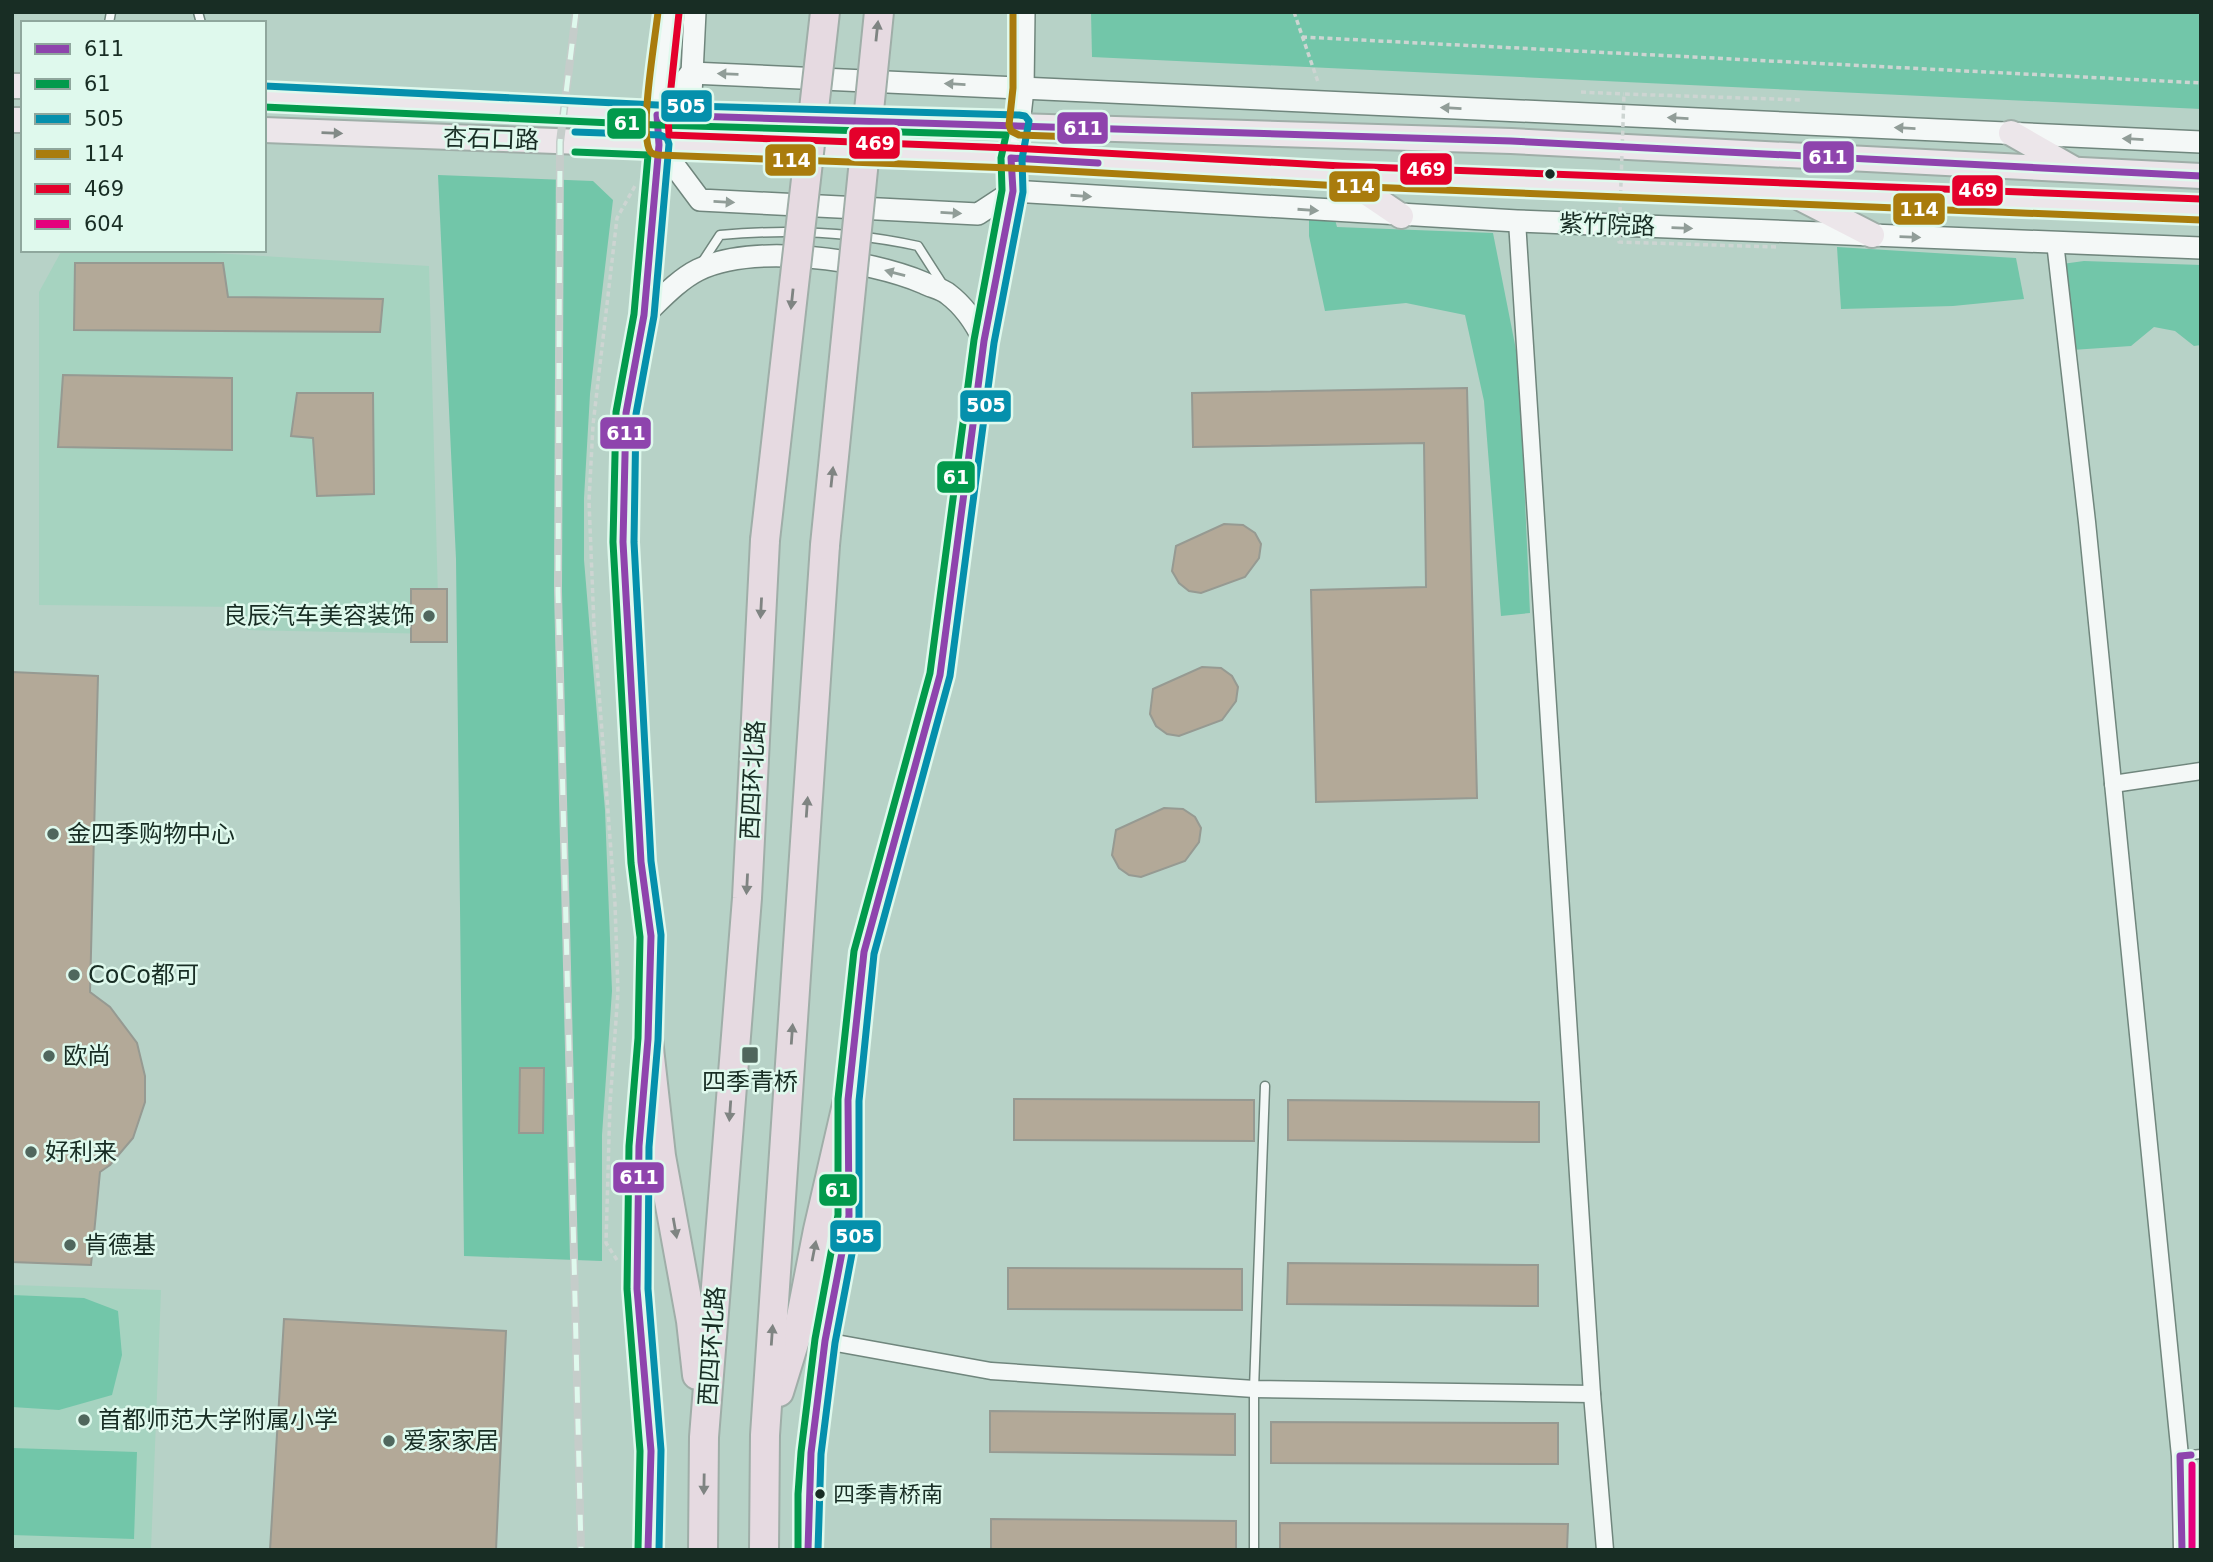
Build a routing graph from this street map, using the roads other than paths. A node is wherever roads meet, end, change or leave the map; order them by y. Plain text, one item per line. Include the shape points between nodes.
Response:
1 (669, 12) edge
2 (695, 12) edge
3 (825, 12) edge
4 (879, 12) edge
5 (1024, 12) edge
6 (691, 73) junction
7 (1023, 89) junction
8 (266, 96) edge
9 (657, 115) junction
10 (690, 115) junction
11 (1019, 125) junction
12 (266, 130) edge
13 (2011, 133) junction
14 (2201, 142) edge
15 (659, 145) junction
16 (1011, 158) junction
17 (2076, 170) junction
18 (1342, 176) junction
19 (2201, 176) edge
20 (1013, 191) junction
21 (1792, 194) junction
22 (2201, 210) edge
23 (1401, 215) junction
24 (1517, 221) junction
25 (1872, 235) junction
26 (2055, 242) junction
27 (2201, 248) edge
28 (697, 271) junction
29 (948, 294) junction
30 (643, 315) junction
31 (984, 341) junction
32 (2201, 771) edge
33 (2113, 784) junction
34 (648, 1039) junction
35 (1265, 1086) dead end
36 (848, 1100) junction
37 (825, 1341) junction
38 (1254, 1389) junction
39 (1592, 1394) junction
40 (765, 1435) junction
41 (705, 1437) junction
42 (2201, 1454) edge
43 (2180, 1456) junction
44 (648, 1550) edge
45 (703, 1550) edge
46 (764, 1550) edge
47 (808, 1550) edge
48 (1254, 1550) edge
49 (1605, 1550) edge
50 (2182, 1550) edge

1 - 9 street
2 - 6 street
3 -> 41 highway, 西四环北路, bridge via 765,540 747,898
40 -> 4 highway, bridge via 825,545
5 - 7 street
7 -> 6 street
6 - 9 street
6 - 10 street
7 - 11 street
13 -> 7 street
8 - 9 main road, 杏石口路
9 - 10 main road, 杏石口路
9 - 15 street
10 - 11 main road, 杏石口路
10 - 15 street
11 - 16 street
11 - 17 main road via 1511,141
12 -> 15 main road, 杏石口路
14 -> 13 street
13 - 17 main road
15 - 16 main road, 杏石口路
15 -> 20 street via 701,201 978,214
15 - 30 street
16 - 18 main road, 紫竹院路
16 - 20 street
17 - 19 main road
18 - 21 main road, 紫竹院路
18 - 23 main road
20 -> 23 street, 紫竹院路
20 - 31 street
21 - 22 main road, 紫竹院路
21 - 25 main road
23 - 24 street, 紫竹院路
24 -> 25 street, 紫竹院路
24 - 39 street
25 -> 26 street, 紫竹院路
26 - 27 street, 紫竹院路
26 - 33 street
29 -> 28 street via 899,273 826,259 752,256
28 - 29 lane via 720,234 873,236 918,246
28 - 30 street
29 - 31 street via 974,322
30 - 34 street via 626,413 622,542 641,862 651,936
31 - 36 street via 940,675 864,952
32 - 33 street
33 - 43 street
34 -> 41 highway via 661,1156 691,1321
34 - 44 street via 639,1146 637,1289 651,1451
35 - 38 lane
36 - 37 street via 849,1216
40 -> 36 highway via 799,1327
37 - 38 street via 991,1371
37 - 47 street via 811,1453
38 - 39 street
38 - 48 lane
39 - 49 street
40 - 46 highway
41 -> 45 highway, 西四环北路
42 - 43 lane
43 - 50 street

